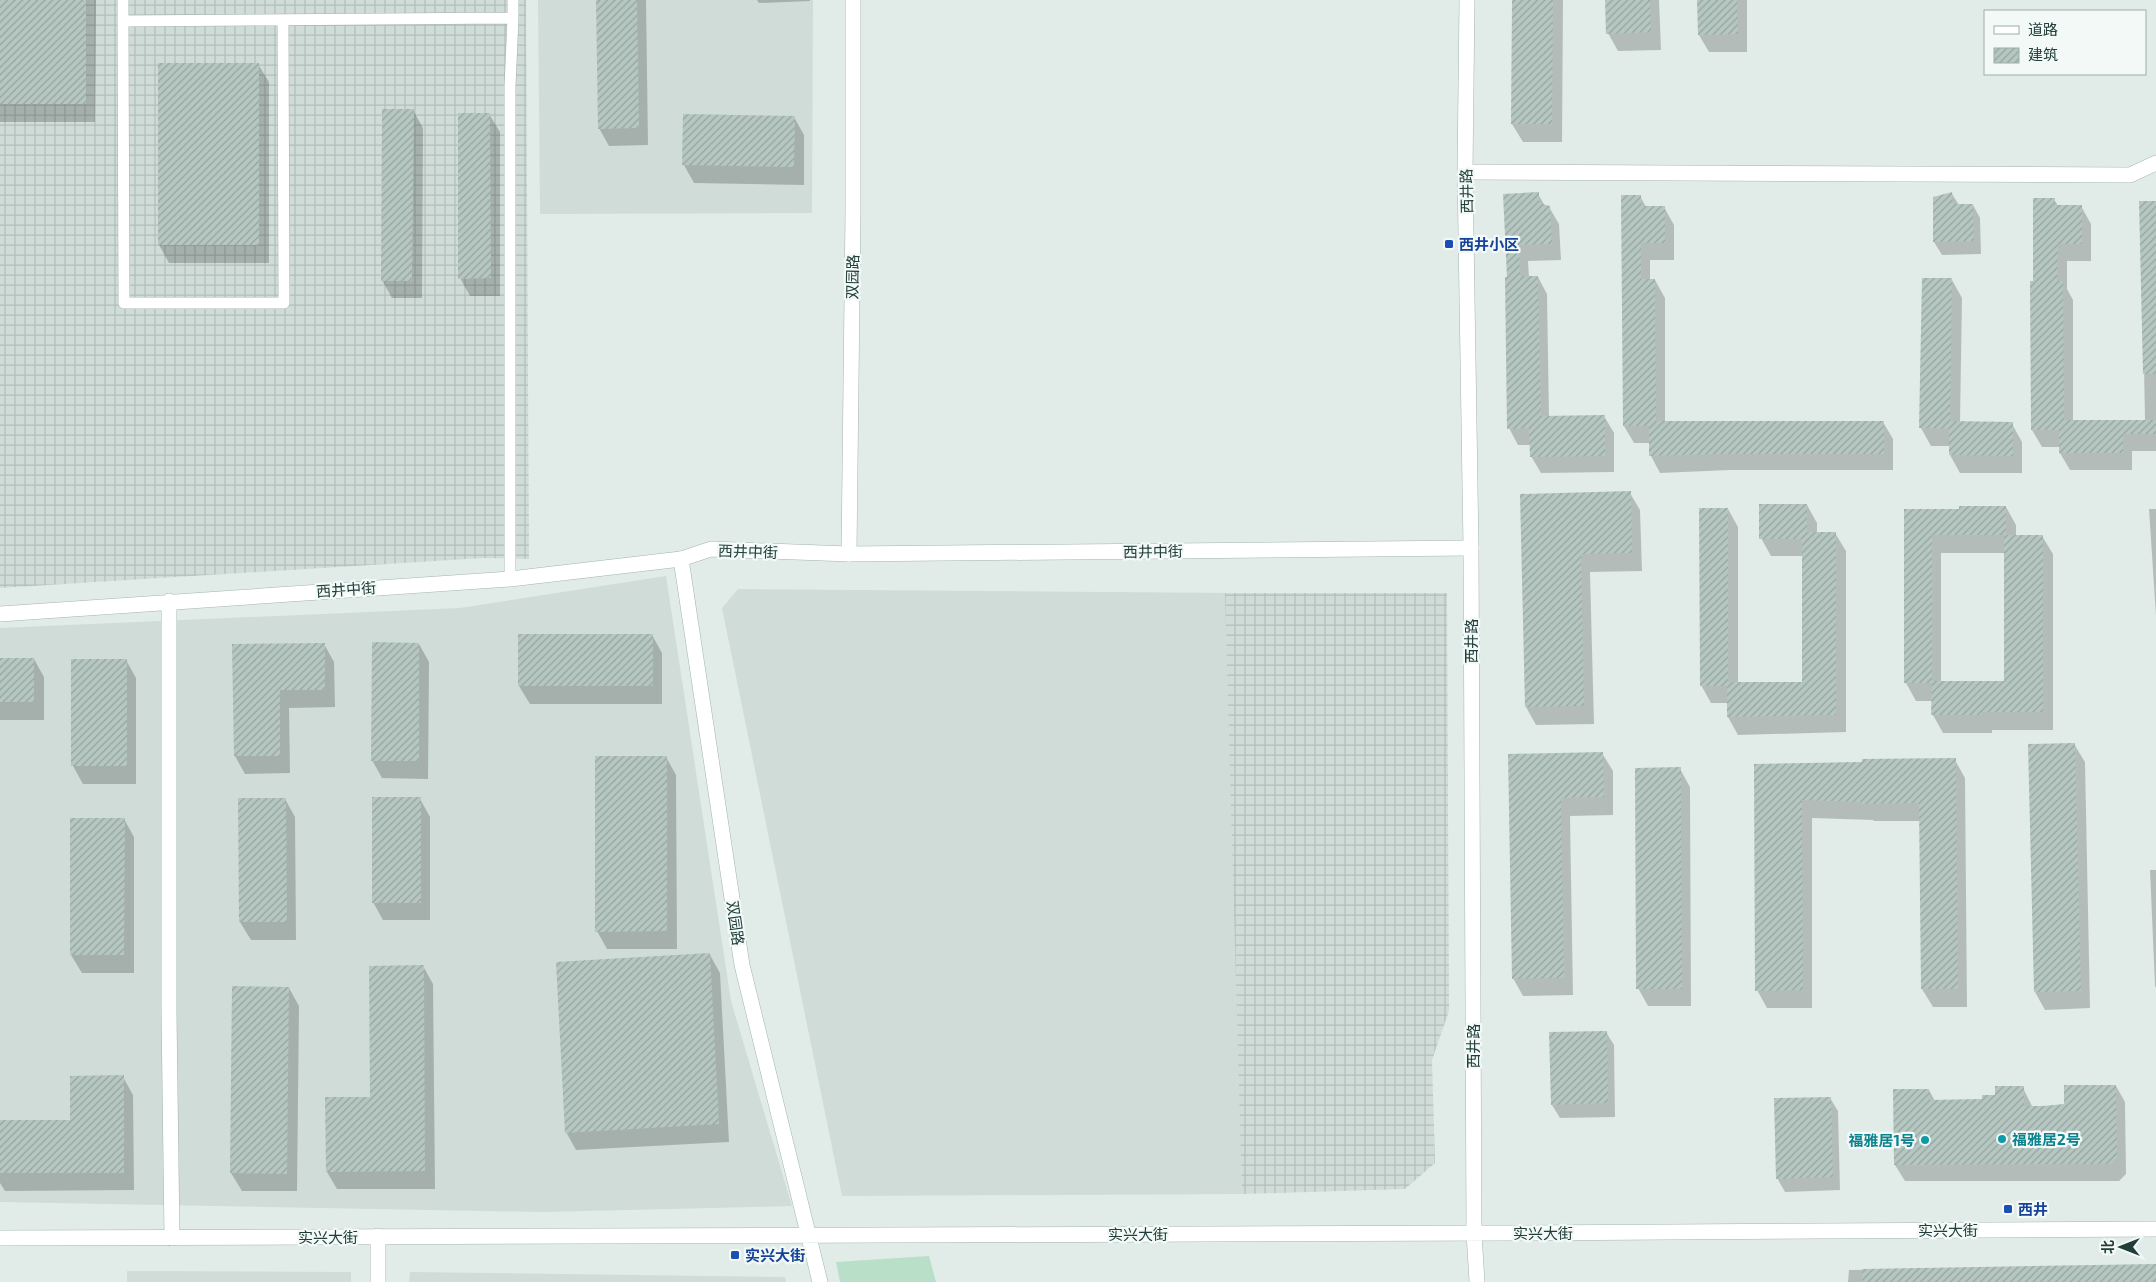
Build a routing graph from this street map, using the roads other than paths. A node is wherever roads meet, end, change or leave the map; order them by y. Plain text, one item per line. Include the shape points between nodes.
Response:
1 (123, 0) edge
2 (513, 0) edge
3 (853, 0) edge
4 (1467, 0) edge
5 (514, 18) junction
6 (283, 20) junction
7 (123, 21) junction
8 (2156, 163) edge
9 (1465, 172) junction
10 (1470, 548) junction
11 (848, 554) junction
12 (682, 559) junction
13 (510, 579) junction
14 (169, 601) junction
15 (0, 614) edge
16 (2156, 1229) edge
17 (1474, 1233) junction
18 (809, 1235) junction
19 (378, 1236) junction
20 (0, 1238) edge
21 (172, 1238) junction
22 (378, 1282) edge
23 (820, 1282) edge
24 (1477, 1282) edge

1 - 7 lane
2 - 5 lane
3 - 11 street, 双园路
4 - 9 street, 西井路
5 - 6 lane
5 - 13 lane via 510,86
6 - 7 lane
6 - 7 lane via 284,304 124,303
8 - 9 street via 2130,175
9 - 10 street, 西井路
10 - 11 street, 西井中街
10 - 17 street, 西井路
11 - 12 street, 西井中街 via 712,549
12 - 13 street, 西井中街
12 - 18 street, 双园路 via 742,965
13 - 14 street, 西井中街
14 - 15 street, 西井中街
14 - 21 street
16 - 17 street, 实兴大街
17 - 18 street, 实兴大街
17 - 24 street, 西井路
18 - 19 street, 实兴大街
18 - 23 street, 双园路
19 - 21 street, 实兴大街
19 - 22 street
20 - 21 street, 实兴大街

